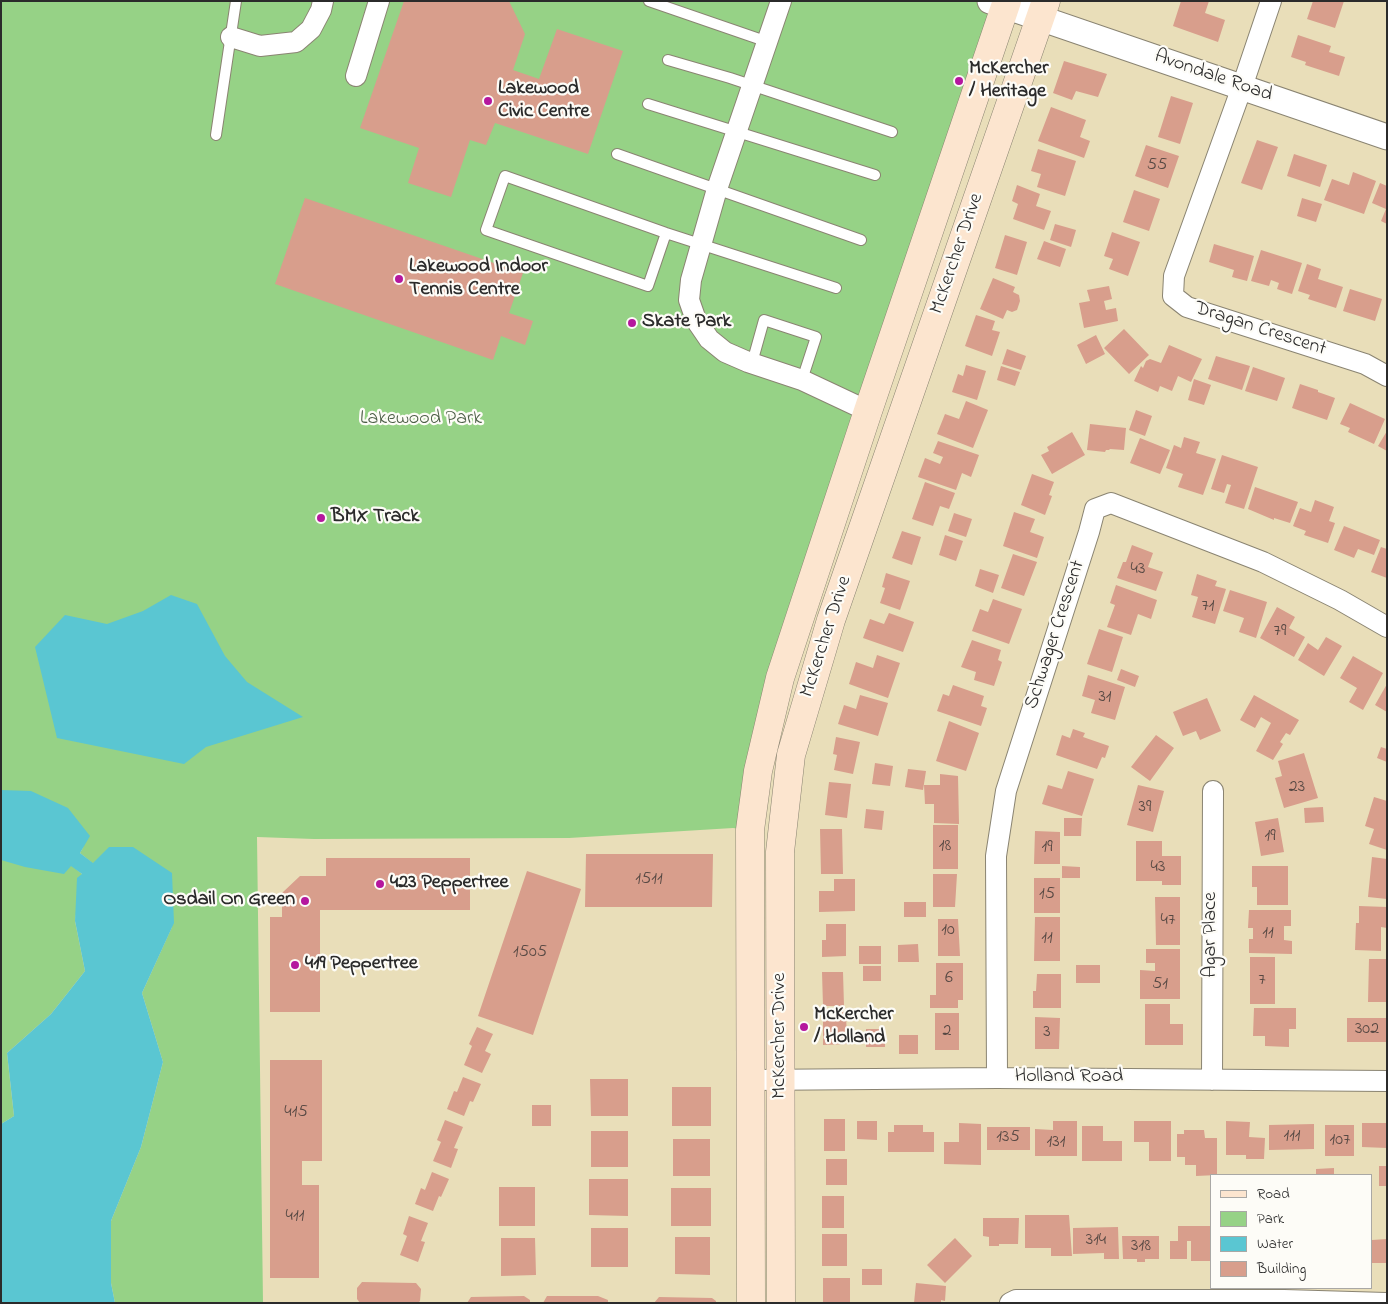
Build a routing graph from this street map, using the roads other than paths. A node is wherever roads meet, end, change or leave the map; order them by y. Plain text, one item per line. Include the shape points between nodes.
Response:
1 (236, 1) edge
2 (323, 1) edge
3 (379, 1) edge
4 (649, 1) edge
5 (782, 1) edge
6 (1271, 1) edge
7 (1001, 3) edge
8 (1043, 10) edge
9 (231, 37) junction
10 (768, 42) junction
11 (668, 60) dead end
12 (356, 76) dead end
13 (753, 86) junction
14 (1242, 87) junction
15 (648, 104) dead end
16 (738, 132) junction
17 (892, 132) dead end
18 (216, 135) dead end
19 (1387, 137) edge
20 (617, 154) dead end
21 (875, 175) dead end
22 (717, 189) junction
23 (666, 233) junction
24 (861, 240) dead end
25 (701, 244) junction
26 (836, 288) dead end
27 (752, 363) junction
28 (1387, 376) edge
29 (802, 380) junction
30 (868, 411) junction
31 (1387, 627) edge
32 (1213, 791) dead end
33 (997, 1078) junction
34 (751, 1080) junction
35 (781, 1080) junction
36 (1212, 1080) junction
37 (1387, 1081) edge
38 (1214, 1302) edge
39 (751, 1303) edge
40 (781, 1303) edge
41 (1010, 1303) edge
42 (1386, 1303) edge

1 - 9 lane
2 - 9 street via 311,29 296,42 260,46
3 - 12 street
4 - 10 lane
5 - 10 street
6 - 14 street
7 - 8 street, Avondale Road
7 - 30 main road, McKercher Drive
8 - 14 street, Avondale Road
8 - 35 main road, McKercher Drive via 831,620 791,755 780,852
9 - 18 lane
10 - 13 street
11 - 13 lane
13 - 16 street
13 - 17 lane
14 - 19 street, Avondale Road
14 - 28 street, Dragan Crescent via 1174,276 1173,296 1187,306 1365,364
15 - 16 lane
16 - 21 lane
16 - 22 street
20 - 22 lane
22 - 24 lane
22 - 25 street
23 - 23 lane via 505,176 486,230 648,286
23 - 25 lane
25 - 26 lane
25 - 27 street via 689,300 696,320 709,340 725,352
27 - 29 street
27 - 29 lane via 764,320 816,337
29 - 30 street
30 - 34 main road, McKercher Drive via 780,678 758,771 750,830
31 - 33 street, Schwager Crescent via 1255,558 1111,502 1095,509 1006,791 996,856
32 - 36 street, Agar Place
33 - 35 street, Holland Road
33 - 36 street, Holland Road
34 - 35 street, Holland Road
34 - 39 main road, McKercher Drive
35 - 40 main road, McKercher Drive
36 - 37 street, Holland Road
38 - 41 street via 1016,1300
38 - 42 street

